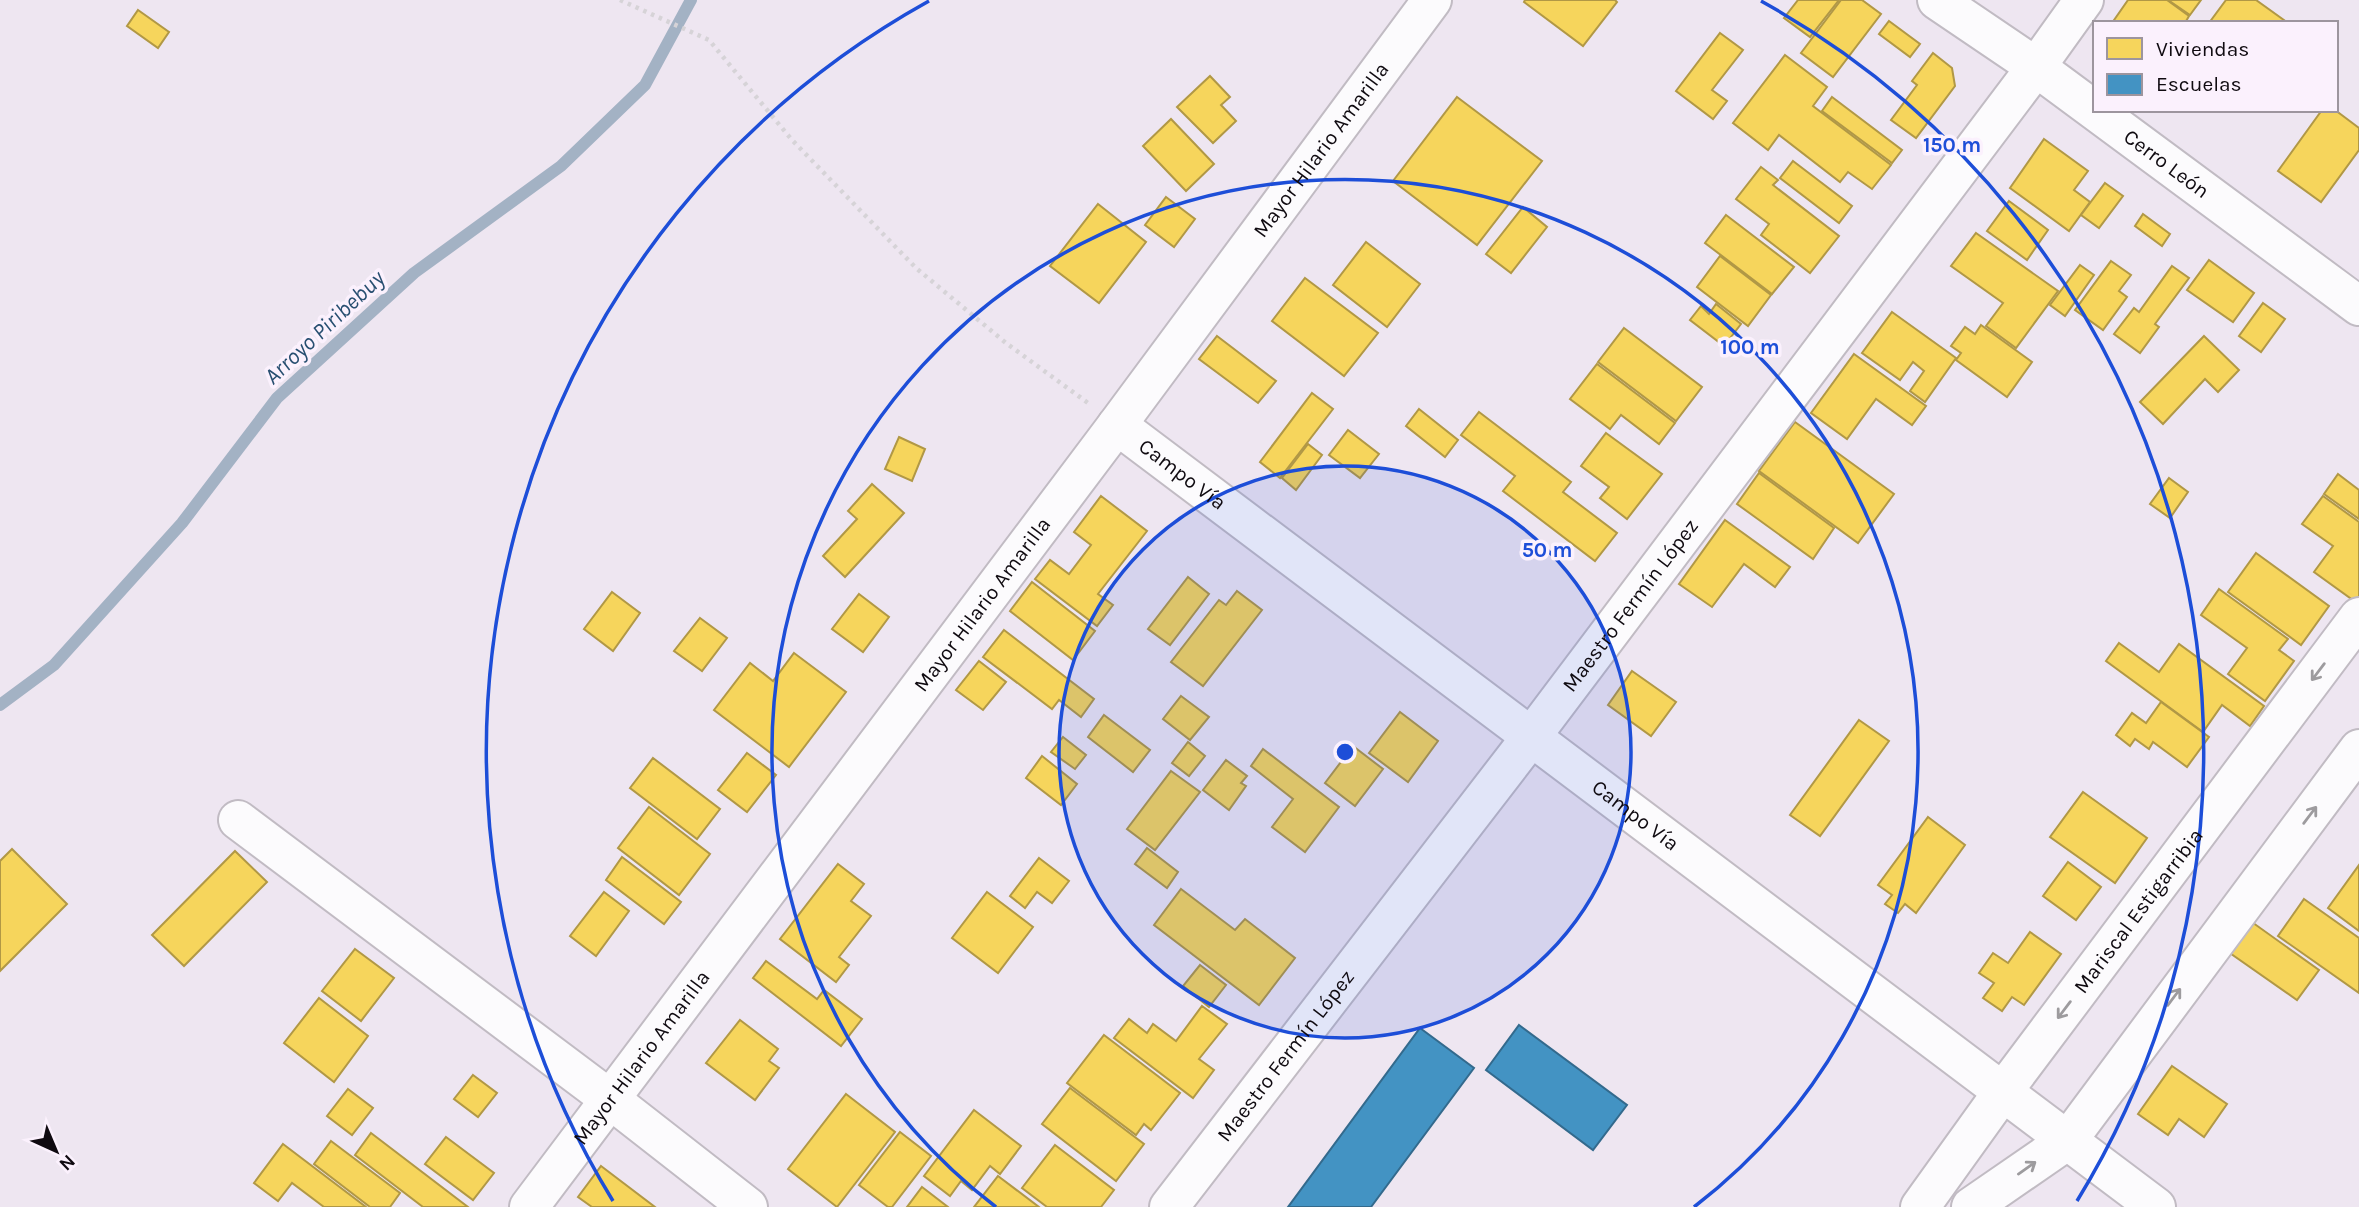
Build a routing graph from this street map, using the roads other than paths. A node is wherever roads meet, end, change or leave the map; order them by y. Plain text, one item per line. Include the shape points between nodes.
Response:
1 (1432, 0) edge
2 (1937, 0) edge
3 (2084, 0) edge
4 (2036, 67) junction
5 (2093, 109) edge
6 (2097, 112) edge
7 (2359, 306) edge
8 (1117, 425) junction
9 (2359, 617) edge
10 (1531, 737) junction
11 (2359, 750) edge
12 (238, 820) dead end
13 (2004, 1090) junction
14 (611, 1100) junction
15 (2068, 1140) junction
16 (529, 1207) edge
17 (748, 1207) edge
18 (1169, 1207) edge
19 (1920, 1207) edge
20 (1972, 1207) edge
21 (2156, 1207) edge

1 - 8 street, Mayor Hilario Amarilla
2 - 4 street, Cerro León
3 - 4 street, Maestro Fermín López
4 - 5 street, Cerro León
4 - 10 street, Maestro Fermín López
6 - 7 street, Cerro León
8 - 10 street, Campo Vía
8 - 14 street, Mayor Hilario Amarilla
9 -> 13 street, Mariscal Estigarribia
10 - 13 street, Campo Vía
10 - 18 street, Maestro Fermín López
15 -> 11 street
12 - 14 street
13 - 15 street, Campo Vía
13 - 19 street, Mariscal Estigarribia
14 - 16 street, Mayor Hilario Amarilla
14 - 17 street
20 -> 15 street
15 - 21 street, Campo Vía

